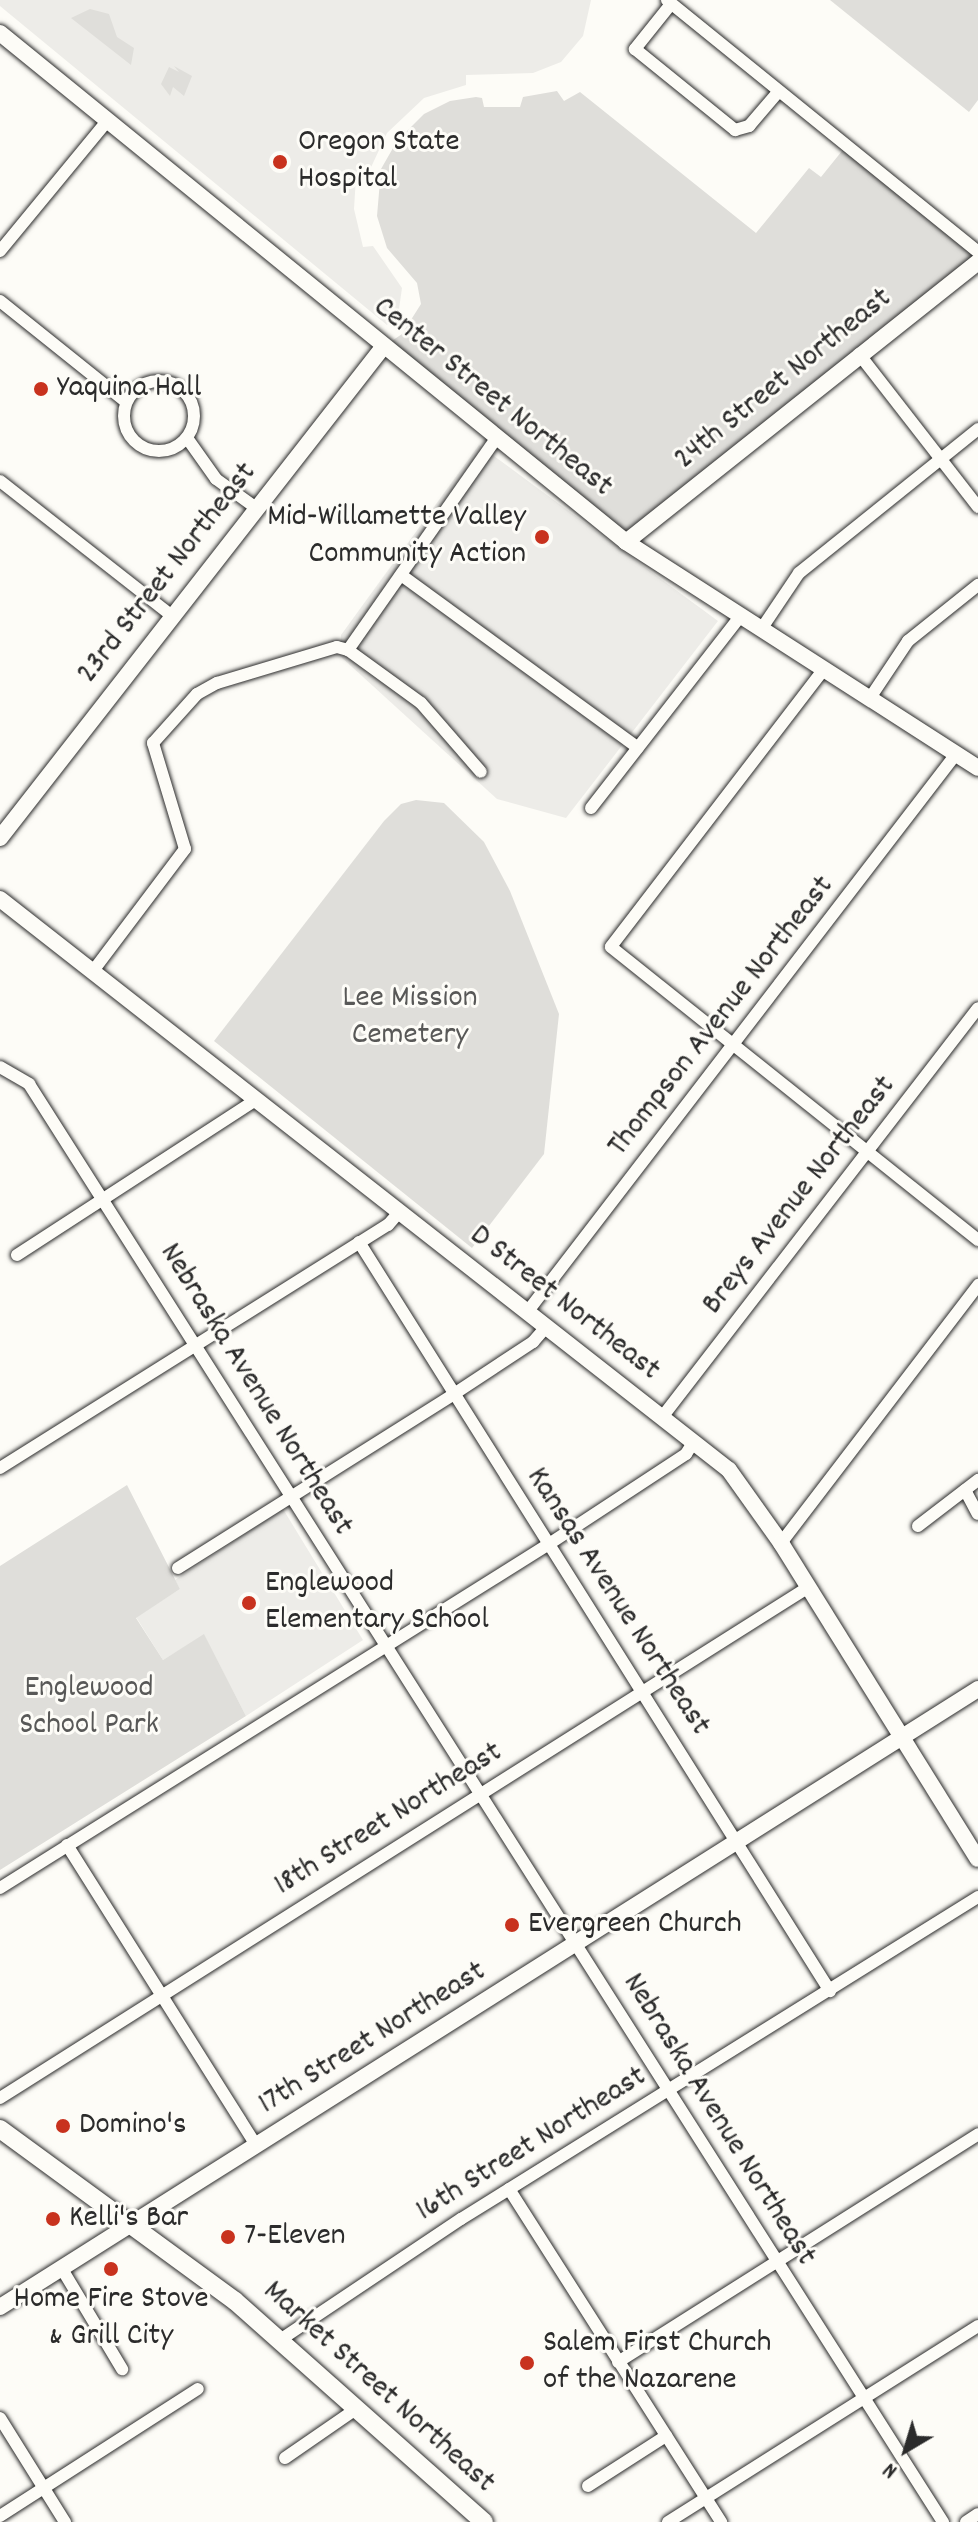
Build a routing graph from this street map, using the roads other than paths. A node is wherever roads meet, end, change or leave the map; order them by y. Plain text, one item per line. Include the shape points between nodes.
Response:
1 (669, 2) edge
2 (0, 33) edge
3 (778, 92) junction
4 (107, 121) junction
5 (0, 251) edge
6 (978, 252) edge
7 (978, 262) edge
8 (0, 301) edge
9 (383, 347) junction
10 (859, 354) junction
11 (126, 402) junction
12 (978, 429) edge
13 (187, 438) junction
14 (496, 439) junction
15 (940, 459) junction
16 (0, 481) edge
17 (255, 507) junction
18 (978, 507) edge
19 (626, 542) junction
20 (401, 575) junction
21 (978, 585) edge
22 (171, 615) junction
23 (741, 615) junction
24 (762, 628) junction
25 (348, 650) junction
26 (824, 669) junction
27 (870, 698) junction
28 (638, 748) junction
29 (956, 754) junction
30 (977, 766) edge
31 (481, 772) dead end
32 (591, 808) dead end
33 (0, 838) edge
34 (0, 899) edge
35 (93, 971) junction
36 (978, 1008) edge
37 (733, 1044) junction
38 (1, 1067) edge
39 (257, 1099) junction
40 (867, 1152) junction
41 (102, 1198) junction
42 (400, 1211) junction
43 (978, 1240) edge
44 (359, 1242) junction
45 (17, 1255) dead end
46 (978, 1285) edge
47 (528, 1311) junction
48 (547, 1326) junction
49 (196, 1344) junction
50 (454, 1394) junction
51 (663, 1416) junction
52 (694, 1441) junction
53 (0, 1468) edge
54 (978, 1480) edge
55 (965, 1490) junction
56 (291, 1496) junction
57 (978, 1514) edge
58 (918, 1526) dead end
59 (781, 1543) junction
60 (549, 1544) junction
61 (178, 1568) dead end
62 (807, 1588) junction
63 (387, 1647) junction
64 (978, 1689) edge
65 (645, 1691) junction
66 (902, 1738) junction
67 (481, 1794) junction
68 (738, 1842) junction
69 (67, 1845) junction
70 (978, 1859) edge
71 (0, 1888) edge
72 (978, 1897) edge
73 (576, 1943) junction
74 (830, 1991) junction
75 (160, 1995) junction
76 (669, 2091) junction
77 (0, 2098) edge
78 (0, 2129) edge
79 (978, 2134) edge
80 (256, 2145) junction
81 (509, 2189) junction
82 (131, 2225) junction
83 (777, 2262) junction
84 (62, 2269) junction
85 (0, 2307) edge
86 (978, 2326) edge
87 (280, 2340) junction
88 (618, 2362) junction
89 (122, 2369) dead end
90 (198, 2389) dead end
91 (864, 2400) junction
92 (356, 2409) junction
93 (0, 2418) edge
94 (666, 2436) junction
95 (285, 2458) dead end
96 (588, 2486) dead end
97 (44, 2488) junction
98 (706, 2498) junction
99 (978, 2514) edge
100 (0, 2516) edge
101 (65, 2522) edge
102 (484, 2522) edge
103 (668, 2522) edge
104 (721, 2522) edge
105 (943, 2522) edge
106 (966, 2522) edge

1 - 3 street
1 - 3 street via 635,49 735,130 749,126
2 - 4 street, Center Street Northeast
3 - 6 street
4 - 5 street
4 - 9 street, Center Street Northeast
7 - 10 street, 24th Street Northeast
8 - 11 street
9 - 14 street, Center Street Northeast
9 - 17 street, 23rd Street Northeast
10 - 15 street
10 - 19 street, 24th Street Northeast
11 - 13 street via 124,424 136,444 168,450
11 - 13 street via 141,385 172,383 192,405
12 - 15 street
13 - 17 street via 216,479
14 - 19 street, Center Street Northeast
14 - 20 street
15 - 18 street
15 - 24 street via 799,573
16 - 22 street
17 - 22 street, 23rd Street Northeast
19 - 23 street, Center Street Northeast
20 - 25 street
20 - 28 street
21 - 27 street via 908,641
22 - 33 street, 23rd Street Northeast
23 - 24 street, Center Street Northeast
23 - 28 street
24 - 26 street, Center Street Northeast
25 - 31 street via 421,703
25 - 35 street via 337,647 217,683 197,694 155,738 152,748 165,796 186,839 185,849
26 - 27 street, Center Street Northeast
26 - 37 street via 611,947
27 - 29 street, Center Street Northeast
28 - 32 street
29 - 30 street, Center Street Northeast
29 - 37 street, Thompson Avenue Northeast
34 - 35 street, D Street Northeast
35 - 39 street, D Street Northeast
36 - 40 street, Breys Avenue Northeast
37 - 40 street
37 - 47 street, Thompson Avenue Northeast
38 - 41 street, Nebraska Avenue Northeast via 29,1084
39 - 41 street
39 - 42 street, D Street Northeast
40 - 43 street
40 - 51 street, Breys Avenue Northeast
41 - 45 street
41 - 49 street, Nebraska Avenue Northeast
42 - 44 street
42 - 47 street, D Street Northeast
44 - 49 street
44 - 50 street, Kansas Avenue Northeast
46 - 59 street
47 - 48 street, D Street Northeast
48 - 50 street
48 - 51 street, D Street Northeast
49 - 53 street
49 - 56 street, Nebraska Avenue Northeast
50 - 56 street
50 - 60 street, Kansas Avenue Northeast
51 - 52 street, D Street Northeast
52 - 59 street, D Street Northeast via 729,1470
52 - 60 street via 686,1454
54 - 55 street
55 - 57 street
55 - 58 street
56 - 61 street
56 - 63 street, Nebraska Avenue Northeast
59 - 62 street, D Street Northeast
60 - 63 street
60 - 65 street, Kansas Avenue Northeast
62 - 65 street, 18th Street Northeast
62 - 66 street, D Street Northeast
63 - 67 street, Nebraska Avenue Northeast
63 - 69 street
64 - 66 street, 17th Street Northeast
65 - 67 street, 18th Street Northeast
65 - 68 street, Kansas Avenue Northeast
66 - 68 street, 17th Street Northeast
66 - 70 street, D Street Northeast
67 - 73 street, Nebraska Avenue Northeast
67 - 75 street, 18th Street Northeast
68 - 73 street, 17th Street Northeast
68 - 74 street, Kansas Avenue Northeast
69 - 71 street
69 - 75 street
72 - 74 street, 16th Street Northeast
73 - 76 street, Nebraska Avenue Northeast
73 - 80 street, 17th Street Northeast
74 - 76 street, 16th Street Northeast
75 - 77 street, 18th Street Northeast
75 - 80 street
76 - 81 street, 16th Street Northeast
76 - 83 street, Nebraska Avenue Northeast
78 - 82 main road, Market Street Northeast
79 - 83 street
80 - 82 street, 17th Street Northeast
81 - 87 street, 16th Street Northeast
81 - 88 street
82 - 84 street, 17th Street Northeast
82 - 87 main road, Market Street Northeast
83 - 88 street
83 - 91 street, Nebraska Avenue Northeast
84 - 85 street, 17th Street Northeast
84 - 89 street
86 - 91 street
87 - 92 main road, Market Street Northeast
88 - 94 street
90 - 97 street
91 - 98 street
91 - 105 street, Nebraska Avenue Northeast
92 - 95 street
92 - 102 main road, Market Street Northeast
93 - 97 street
94 - 96 street
94 - 98 street
97 - 100 street
97 - 101 street
98 - 103 street
98 - 104 street
99 - 106 street

